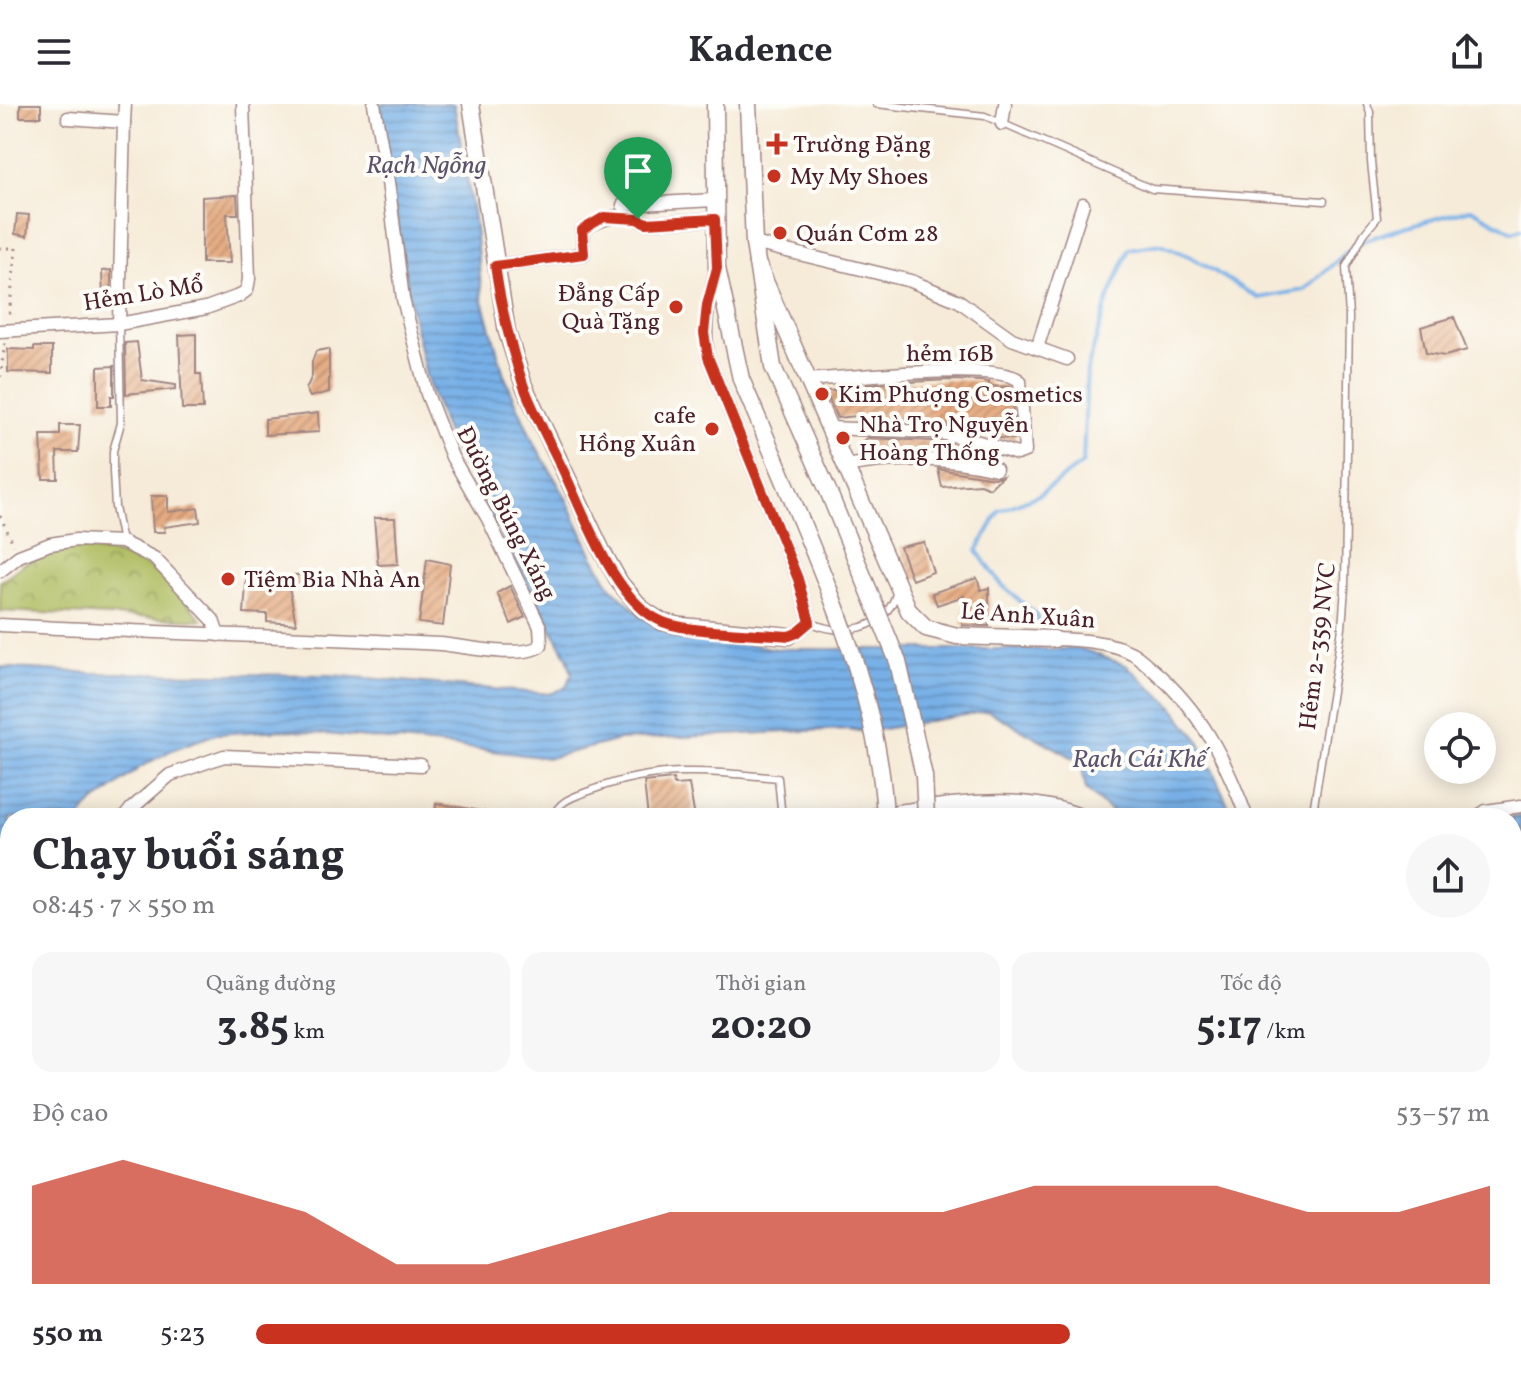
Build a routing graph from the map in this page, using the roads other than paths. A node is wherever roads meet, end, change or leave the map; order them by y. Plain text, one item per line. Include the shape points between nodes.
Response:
1 (125, 104) edge
2 (243, 104) edge
3 (374, 104) edge
4 (471, 104) edge
5 (715, 104) edge
6 (748, 104) edge
7 (876, 104) edge
8 (1005, 104) edge
9 (1367, 104) edge
10 (68, 118) dead end
11 (124, 122) junction
12 (1002, 124) junction
13 (714, 200) junction
14 (1324, 201) dead end
15 (1083, 204) dead end
16 (623, 205) dead end
17 (715, 219) junction
18 (754, 243) junction
19 (757, 263) junction
20 (495, 266) junction
21 (717, 268) junction
22 (119, 324) junction
23 (4, 331) edge
24 (1037, 348) junction
25 (1067, 359) dead end
26 (808, 380) junction
27 (828, 428) junction
28 (845, 466) junction
29 (996, 469) dead end
30 (122, 542) junction
31 (0, 571) edge
32 (897, 587) junction
33 (810, 622) junction
34 (0, 625) edge
35 (218, 635) junction
36 (789, 636) joint
37 (1046, 639) joint
38 (421, 765) dead end
39 (132, 808) edge
40 (559, 808) edge
41 (781, 808) edge
42 (877, 808) edge
43 (926, 808) edge
44 (985, 808) edge
45 (1049, 808) edge
46 (1243, 808) edge
47 (1314, 808) edge

1 - 11 street
2 - 22 street, Hẻm Lò Mổ via 247,290 206,308
3 - 35 street, Đường Búng Xáng via 403,299 427,394 452,457 540,627 541,645 518,652
4 - 20 main road
5 - 13 main road
6 - 18 main road
7 - 12 lane via 985,116
8 - 12 street
9 - 47 lane, Hẻm 2-359 NVC via 1377,218 1346,267 1346,572
10 - 11 street
11 - 22 street
12 - 14 lane via 1152,189
13 - 16 street
13 - 17 main road
15 - 24 street
17 - 20 street via 646,223 604,217 582,230 584,259
17 - 21 main road
18 - 19 main road
18 - 24 street via 911,281 959,301 1012,339
19 - 26 main road, Lê Anh Xuân
19 - 43 main road, bridge via 773,367 898,662 924,776
20 - 36 main road via 524,386 620,583 642,609 662,622
21 - 33 street via 704,333 708,357 798,579
21 - 42 main road, bridge via 741,379 854,655 883,773
22 - 23 street, Hẻm Lò Mổ
22 - 30 lane via 121,423 113,471
24 - 25 street
26 - 27 main road, Lê Anh Xuân
26 - 27 street, hẻm 16B via 982,371 1014,375 1020,381 1025,451 1017,454 934,432
27 - 28 main road, Lê Anh Xuân
28 - 29 street via 954,461
28 - 32 main road, Lê Anh Xuân
30 - 31 street via 50,544 19,556
30 - 35 street via 154,558 213,620
32 - 33 lane via 884,617 863,627 838,632
32 - 37 main road, Lê Anh Xuân via 909,611 926,628 957,636
33 - 36 street
34 - 35 street, Đường Búng Xáng
37 - 46 street, Lê Anh Xuân via 1089,641 1132,653 1168,682 1195,713 1228,768
38 - 39 street via 224,756 170,775
40 - 41 lane via 564,801 622,779 703,770 778,778
44 - 45 main road

